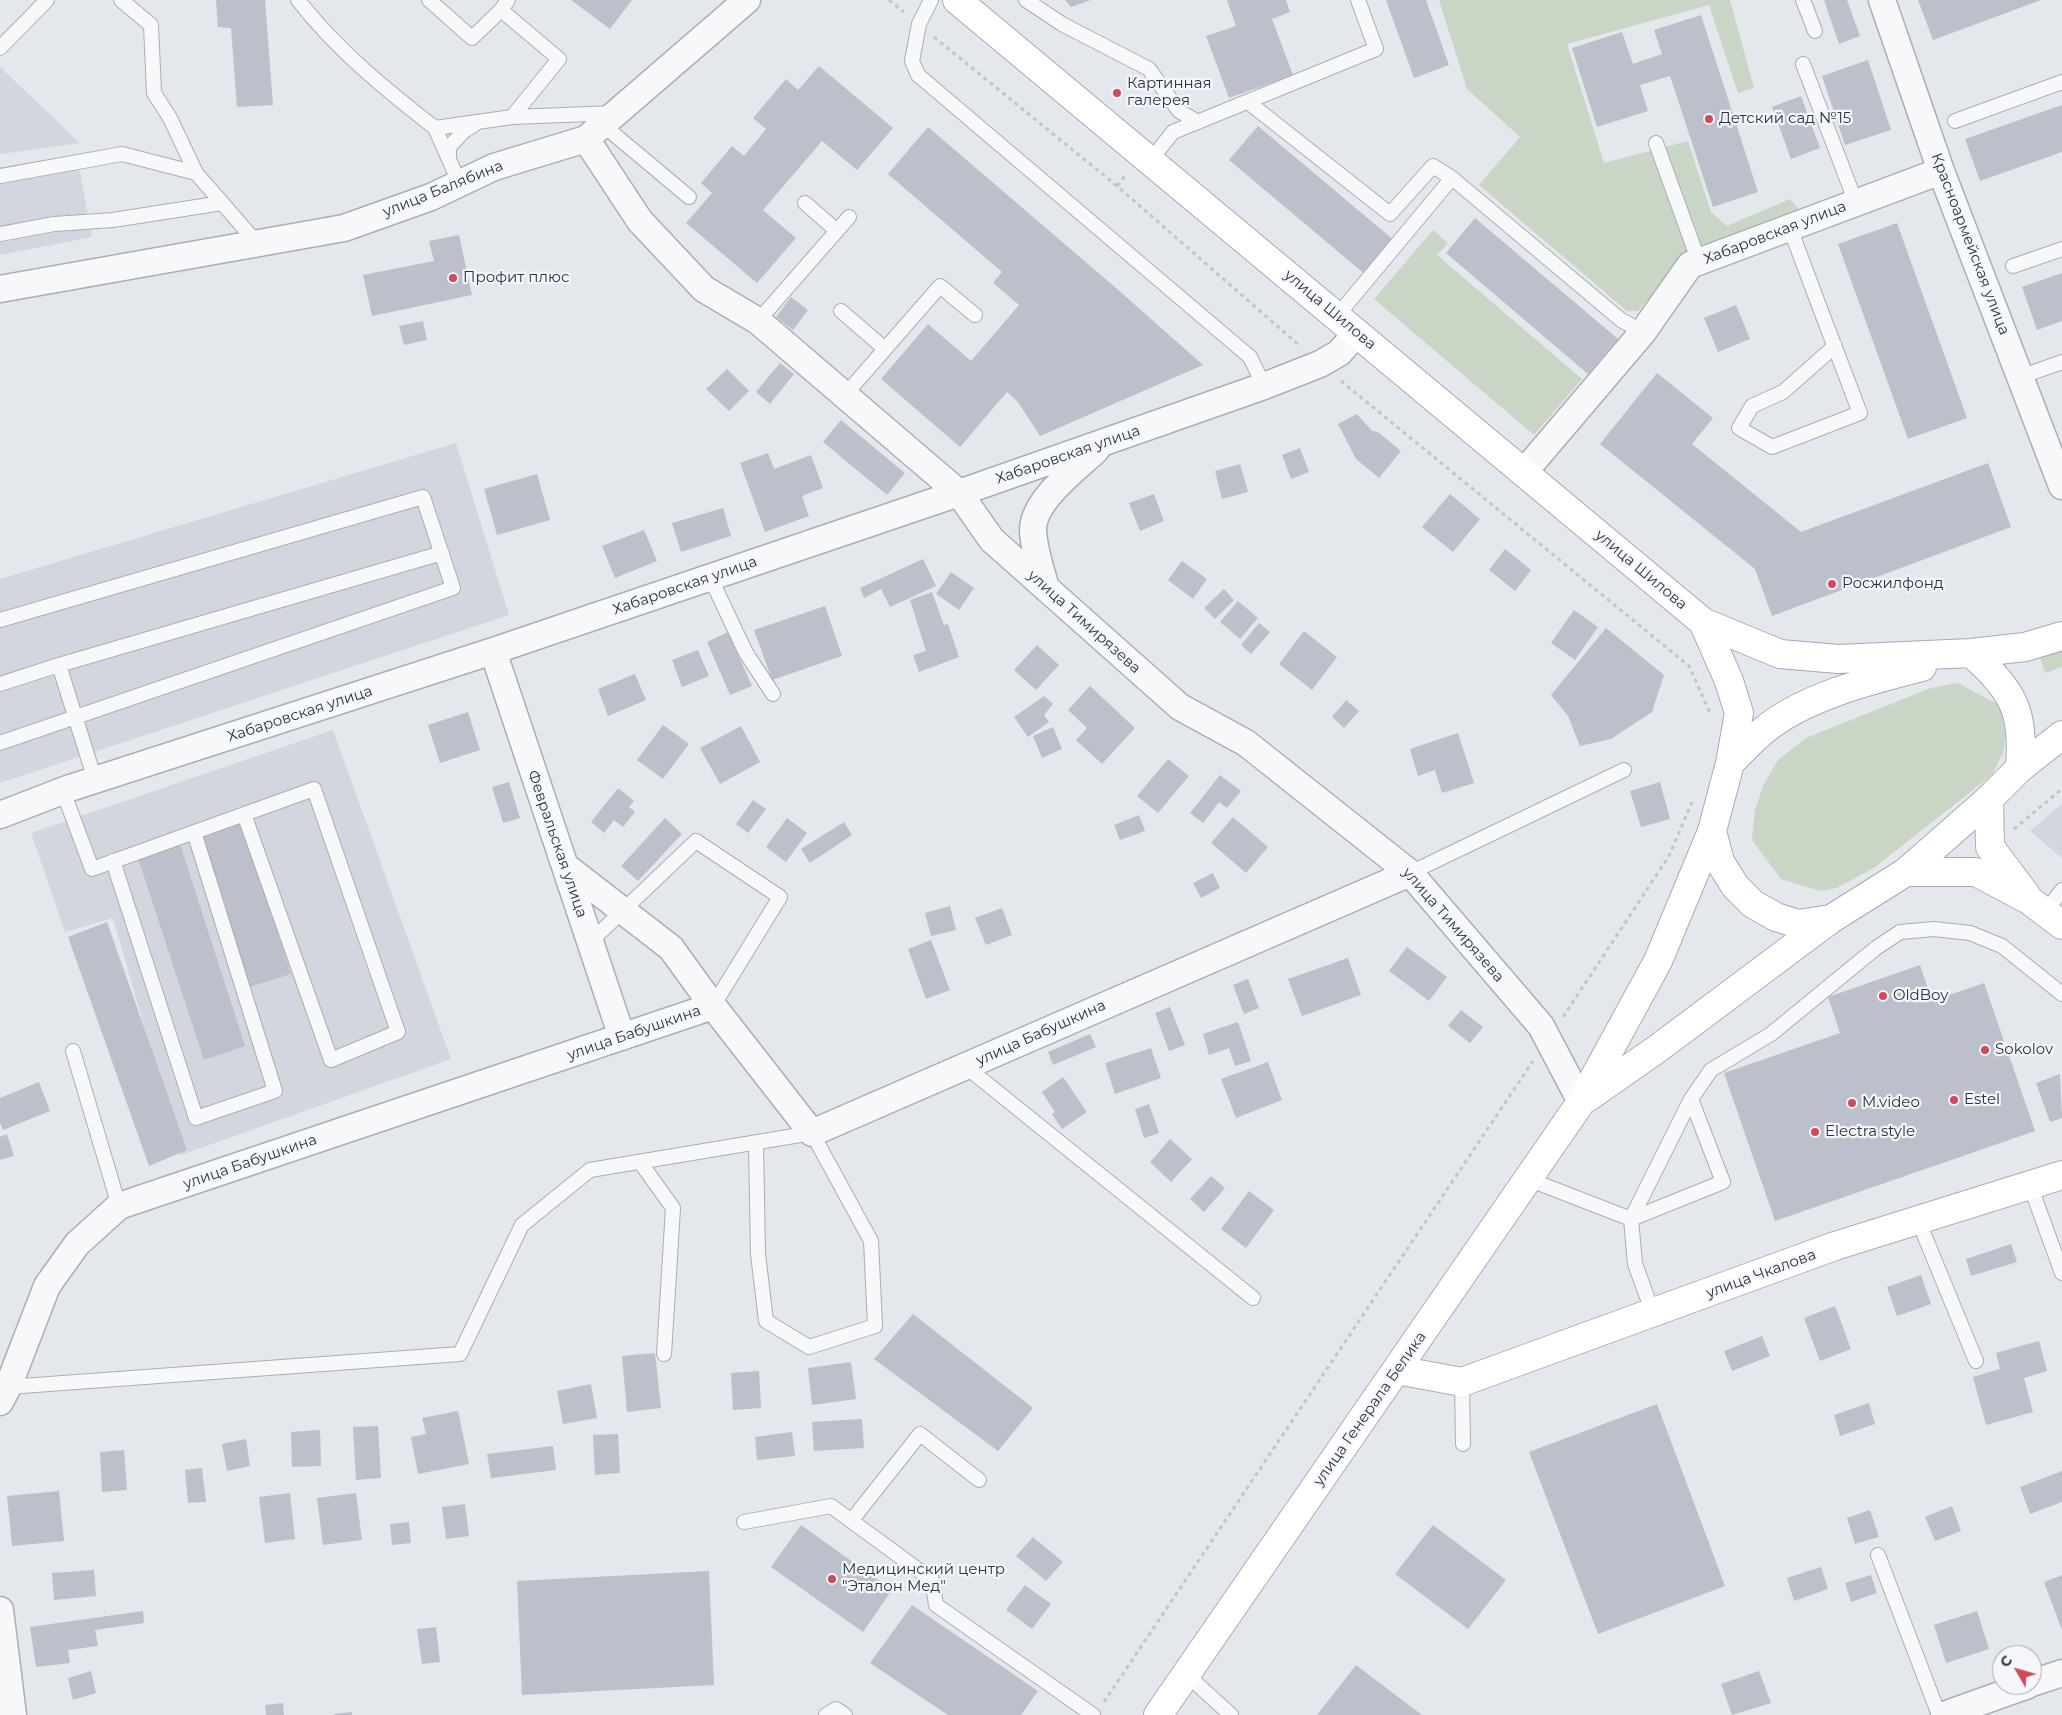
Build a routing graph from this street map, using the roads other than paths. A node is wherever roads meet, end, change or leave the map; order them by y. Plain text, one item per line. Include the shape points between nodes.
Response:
1 (47, 0) edge
2 (121, 0) edge
3 (298, 0) edge
4 (429, 0) edge
5 (747, 0) edge
6 (931, 0) edge
7 (957, 0) edge
8 (1026, 0) edge
9 (1358, 0) edge
10 (1803, 0) edge
11 (1882, 0) edge
12 (505, 5) edge
13 (1815, 31) dead end
14 (0, 48) edge
15 (1803, 64) dead end
16 (2062, 82) edge
17 (1248, 102) junction
18 (512, 117) junction
19 (1955, 121) dead end
20 (1198, 122) junction
21 (479, 123) junction
22 (602, 126) junction
23 (435, 128) junction
24 (1656, 143) dead end
25 (1150, 160) junction
26 (454, 171) junction
27 (1941, 171) junction
28 (196, 173) junction
29 (0, 176) edge
30 (1452, 178) junction
31 (689, 198) dead end
32 (222, 203) junction
33 (805, 203) dead end
34 (1856, 203) junction
35 (849, 218) dead end
36 (1790, 228) junction
37 (837, 231) junction
38 (0, 234) edge
39 (257, 243) junction
40 (2062, 249) edge
41 (1699, 262) junction
42 (2013, 266) dead end
43 (0, 289) edge
44 (841, 311) dead end
45 (975, 315) dead end
46 (758, 320) junction
47 (1347, 324) junction
48 (1643, 332) junction
49 (1834, 346) junction
50 (885, 348) junction
51 (2062, 362) edge
52 (2020, 377) junction
53 (1264, 386) junction
54 (845, 395) junction
55 (1106, 442) junction
56 (1524, 472) junction
57 (2062, 486) edge
58 (959, 493) junction
59 (442, 553) junction
60 (710, 577) junction
61 (1046, 588) junction
62 (0, 620) edge
63 (1702, 622) junction
64 (2062, 636) edge
65 (493, 651) junction
66 (1971, 653) junction
67 (58, 665) junction
68 (0, 684) edge
69 (773, 694) dead end
70 (76, 718) junction
71 (2062, 735) edge
72 (0, 743) edge
73 (1730, 763) junction
74 (2020, 768) junction
75 (1624, 770) dead end
76 (96, 780) junction
77 (63, 792) junction
78 (1989, 799) junction
79 (244, 814) junction
80 (0, 815) edge
81 (194, 832) junction
82 (1712, 832) junction
83 (113, 861) junction
84 (565, 866) junction
85 (1906, 872) junction
86 (1410, 873) junction
87 (2062, 890) edge
88 (623, 911) junction
89 (2046, 912) edge
90 (1831, 919) junction
91 (590, 942) junction
92 (2062, 994) edge
93 (714, 1006) junction
94 (622, 1037) junction
95 (73, 1051) dead end
96 (965, 1066) junction
97 (1691, 1099) junction
98 (1581, 1102) junction
99 (812, 1133) junction
100 (756, 1142) junction
101 (640, 1162) junction
102 (2062, 1175) edge
103 (1528, 1179) junction
104 (2030, 1185) junction
105 (119, 1206) junction
106 (1630, 1219) junction
107 (1918, 1220) junction
108 (2062, 1274) edge
109 (1253, 1298) dead end
110 (1653, 1313) junction
111 (664, 1354) dead end
112 (1976, 1361) dead end
113 (1397, 1370) junction
114 (1462, 1382) junction
115 (4, 1395) edge
116 (1463, 1444) dead end
117 (979, 1480) dead end
118 (851, 1520) junction
119 (744, 1522) dead end
120 (1878, 1555) dead end
121 (0, 1610) edge
122 (2062, 1673) edge
123 (1186, 1674) junction
124 (2042, 1680) edge
125 (2000, 1695) edge
126 (1097, 1711) edge
127 (13, 1715) edge
128 (826, 1715) edge
129 (845, 1715) edge
130 (1158, 1715) edge
131 (1231, 1715) edge
132 (1939, 1715) edge
133 (1944, 1715) edge

1 - 14 lane
2 - 28 lane via 151,25 154,93 170,118
3 - 23 lane via 333,41
4 - 12 lane via 472,38
5 - 22 street, улица Балябина
6 - 53 lane via 919,24 912,61 918,75 1250,357
7 - 25 main road, улица Шилова
8 - 20 lane via 1062,24 1150,70 1179,111
9 - 17 lane via 1376,49
10 - 13 lane
11 - 27 street, Красноармейская улица
12 - 18 lane via 559,59
15 - 34 lane
16 - 19 lane
17 - 20 lane
17 - 30 lane via 1390,214 1433,166
18 - 21 lane
18 - 22 lane
20 - 25 lane via 1173,132
21 - 23 lane
21 - 26 lane via 464,131 449,146
22 - 26 street, улица Балябина via 494,167
22 - 31 lane
22 - 46 street, улица Тимирязева via 640,221 704,289
23 - 26 lane
24 - 41 lane
25 - 47 main road, улица Шилова
26 - 39 street, улица Балябина via 431,197 344,228
27 - 34 street, Хабаровская улица
27 - 52 street, Красноармейская улица
28 - 29 lane via 122,154
28 - 32 lane
30 - 47 lane
30 - 48 lane via 1621,320
32 - 38 lane
32 - 39 lane
33 - 37 lane
34 - 36 street, Хабаровская улица
35 - 37 lane
36 - 41 street, Хабаровская улица
36 - 49 lane
37 - 46 lane
39 - 43 street, улица Балябина
40 - 42 lane
41 - 48 street, Хабаровская улица via 1690,265
44 - 50 lane
45 - 50 lane via 940,286
46 - 54 street, улица Тимирязева
47 - 53 street, Хабаровская улица via 1339,352 1320,364
47 - 56 main road, улица Шилова
48 - 56 street, Хабаровская улица
49 - 49 lane via 1860,413 1772,447 1739,428 1752,406 1782,392
50 - 54 lane
51 - 52 lane
52 - 57 street, Красноармейская улица
53 - 55 street, Хабаровская улица
54 - 58 street, улица Тимирязева
55 - 58 street, Хабаровская улица
55 - 61 street via 1039,507 1033,529
56 - 63 main road, улица Шилова
58 - 60 street, Хабаровская улица
58 - 61 street, улица Тимирязева via 992,540
59 - 62 lane via 423,497
59 - 67 lane
59 - 70 lane via 454,588
60 - 65 street, Хабаровская улица
60 - 69 lane via 746,653
61 - 86 street, улица Тимирязева via 1180,707 1246,743
63 - 66 main road via 1780,654 1838,659
63 - 73 main road via 1729,681 1739,713
64 - 66 main road via 2026,648
65 - 76 street, Хабаровская улица
65 - 84 street, Февральская улица
66 - 73 main road via 1877,679 1801,706 1764,730
66 - 74 main road via 1995,675 2015,705 2022,738
67 - 68 lane
67 - 70 lane
70 - 72 lane
70 - 76 lane
71 - 74 main road
73 - 82 main road
74 - 78 main road
75 - 86 lane
76 - 77 street, Хабаровская улица
77 - 80 street, Хабаровская улица
77 - 83 lane via 92,869
78 - 85 main road
78 - 89 main road via 1990,847
79 - 79 lane via 314,789 398,1032 330,1060
79 - 81 lane
81 - 83 lane
81 - 83 lane via 274,1091 196,1118
82 - 90 main road via 1720,862 1735,886 1754,904 1776,917 1798,924
82 - 98 main road via 1658,961
84 - 88 street
84 - 91 street, Февральская улица
85 - 89 main road via 1976,872
85 - 90 main road
86 - 96 street, улица Бабушкина
86 - 98 street, улица Тимирязева via 1541,1026
87 - 89 lane
88 - 91 lane
88 - 93 street via 671,948
88 - 93 lane via 696,840 780,897
90 - 98 main road
91 - 94 street, Февральская улица
92 - 97 lane via 2002,946 1970,933 1934,929 1900,932 1771,1034 1711,1070
93 - 94 street, улица Бабушкина
93 - 99 street, улица Бабушкина
94 - 105 street, улица Бабушкина
95 - 105 lane
96 - 99 street, улица Бабушкина
96 - 109 lane
97 - 106 lane
97 - 106 lane via 1723,1182
98 - 103 main road, улица Генерала Белика
99 - 100 lane
99 - 100 lane via 871,1241 875,1326 809,1347 766,1321 758,1254
100 - 101 lane
101 - 111 lane via 673,1208
101 - 115 lane via 590,1170 522,1225 460,1354
102 - 104 main road, улица Чкалова
103 - 106 lane
103 - 113 main road, улица Генерала Белика
104 - 107 main road, улица Чкалова
104 - 108 lane
105 - 115 street, улица Бабушкина via 77,1244 47,1286
106 - 110 lane via 1635,1264
107 - 110 main road, улица Чкалова via 1835,1246
107 - 112 lane
110 - 114 main road, улица Чкалова
113 - 114 main road
113 - 123 main road, улица Генерала Белика
114 - 116 lane
117 - 118 lane via 920,1434
118 - 119 lane via 831,1506
118 - 126 lane via 932,1580 936,1605
120 - 132 lane
121 - 127 street
122 - 124 street
123 - 130 main road, улица Генерала Белика
123 - 131 lane
125 - 133 street
128 - 129 lane via 836,1708

